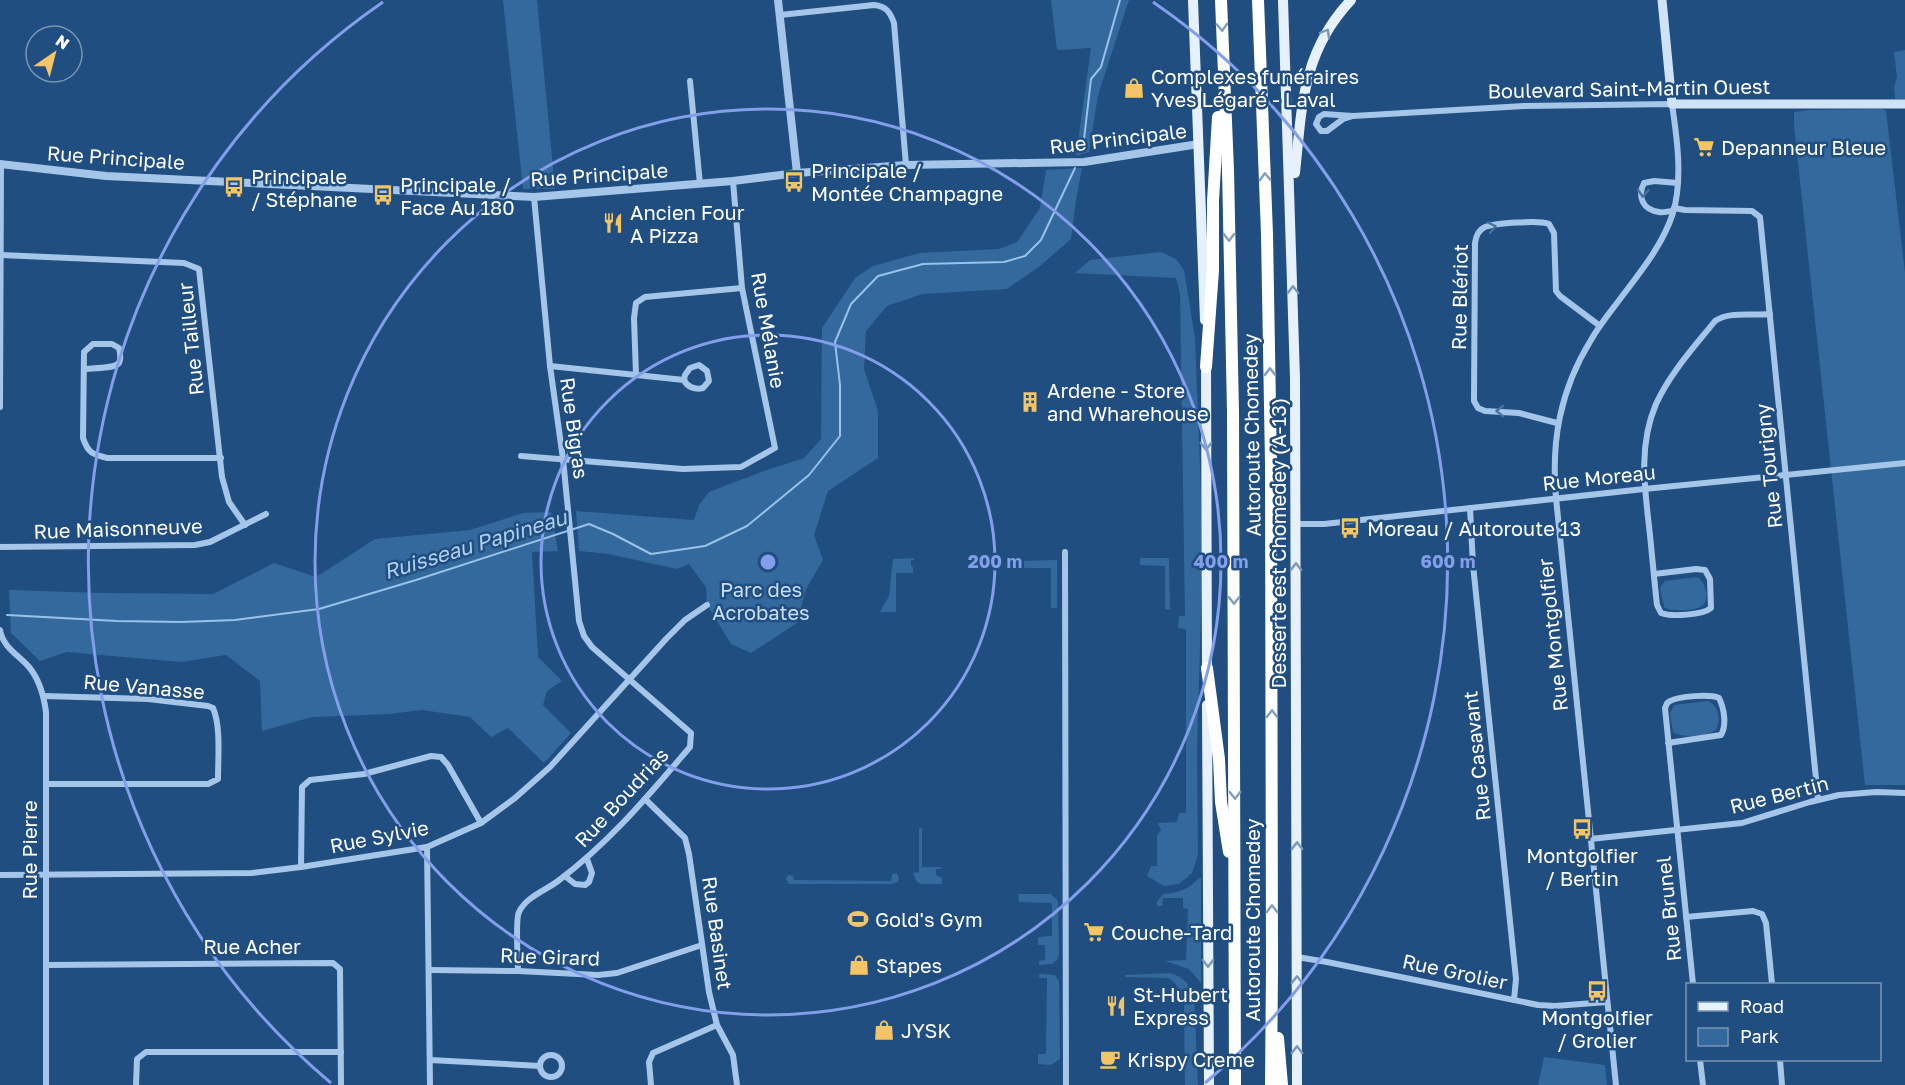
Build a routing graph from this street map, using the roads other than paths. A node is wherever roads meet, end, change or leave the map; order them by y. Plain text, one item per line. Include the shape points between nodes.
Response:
1 (778, 0) edge
2 (1187, 0) edge
3 (1193, 0) edge
4 (1221, 0) edge
5 (1258, 0) edge
6 (1283, 0) edge
7 (1351, 0) edge
8 (1662, 0) edge
9 (780, 15) junction
10 (1223, 53) junction
11 (1196, 56) junction
12 (690, 81) dead end
13 (1672, 104) junction
14 (1905, 104) edge
15 (1353, 116) junction
16 (1199, 144) junction
17 (0, 164) edge
18 (906, 165) junction
19 (797, 173) junction
20 (732, 181) junction
21 (1678, 183) junction
22 (700, 184) junction
23 (534, 197) junction
24 (1674, 210) junction
25 (1291, 215) junction
26 (1, 255) edge
27 (742, 288) junction
28 (1770, 314) junction
29 (1600, 326) junction
30 (550, 366) junction
31 (1206, 367) junction
32 (84, 369) junction
33 (636, 375) junction
34 (684, 380) junction
35 (0, 407) edge
36 (1557, 423) junction
37 (521, 456) dead end
38 (220, 458) junction
39 (563, 459) junction
40 (1905, 463) edge
41 (1786, 476) junction
42 (1644, 489) junction
43 (1556, 498) junction
44 (1470, 508) junction
45 (266, 514) dead end
46 (1296, 524) junction
47 (245, 525) junction
48 (0, 547) edge
49 (1065, 552) dead end
50 (1654, 574) junction
51 (707, 604) dead end
52 (0, 630) edge
53 (1207, 669) junction
54 (630, 679) junction
55 (44, 696) junction
56 (1668, 743) junction
57 (46, 784) junction
58 (1905, 793) edge
59 (1818, 799) junction
60 (645, 800) junction
61 (481, 823) junction
62 (1677, 830) junction
63 (1590, 839) junction
64 (427, 847) junction
65 (587, 859) junction
66 (301, 867) junction
67 (0, 874) edge
68 (46, 874) junction
69 (565, 876) junction
70 (1235, 888) junction
71 (1686, 917) junction
72 (702, 945) junction
73 (1297, 957) junction
74 (46, 965) junction
75 (1272, 968) junction
76 (429, 970) junction
77 (518, 971) junction
78 (1693, 983) edge
79 (1772, 983) edge
80 (1514, 1000) junction
81 (1607, 1002) junction
82 (717, 1025) junction
83 (341, 1052) junction
84 (430, 1060) junction
85 (1700, 1061) edge
86 (1780, 1061) edge
87 (540, 1066) dead end
88 (46, 1085) edge
89 (136, 1085) edge
90 (341, 1085) edge
91 (430, 1085) edge
92 (651, 1085) edge
93 (737, 1085) edge
94 (1066, 1085) edge
95 (1209, 1085) edge
96 (1235, 1085) edge
97 (1271, 1085) edge
98 (1282, 1085) edge
99 (1298, 1085) edge
100 (1616, 1085) edge
101 (1703, 1085) edge
102 (1782, 1085) edge

1 - 9 street
2 - 11 main road
3 - 11 main road
4 -> 10 highway, Autoroute Chomedey
75 -> 5 highway, Autoroute Chomedey via 1270,404
6 - 25 main road, Desserte est Chomedey (A-13)
25 -> 7 main road via 1308,74 1327,31
8 - 13 main road, Rue Montgolfier
9 - 18 street via 873,5 882,5 890,12
9 - 19 street
10 - 31 highway
10 -> 70 highway, Autoroute Chomedey via 1233,412
11 - 16 main road
12 - 22 street
13 - 14 main road, Boulevard Saint-Martin Ouest
13 - 15 street, Boulevard Saint-Martin Ouest via 1481,108
13 - 21 street, Rue Montgolfier
15 - 15 street, Boulevard Saint-Martin Ouest via 1324,114 1316,124 1321,131 1327,131
16 - 18 street, Rue Principale via 1084,162
16 - 31 main road
17 - 23 street, Rue Principale via 105,176
17 - 26 street
18 - 19 street, Rue Principale
19 - 20 street, Rue Principale
20 - 22 street, Rue Principale
20 - 27 street, Rue Mélanie
21 - 24 street, Rue Montgolfier
21 -> 24 street via 1646,182 1642,188 1642,202 1647,208 1660,213
22 - 23 street, Rue Principale
23 - 30 street, Rue Bigras
24 - 28 street, Rue Tourigny via 1752,211 1760,215
24 - 29 street, Rue Montgolfier via 1651,257
46 -> 25 main road, Desserte est Chomedey (A-13)
26 - 35 street
26 - 38 street, Rue Tailleur via 184,263 199,269
27 - 33 street via 645,297 636,303
27 - 39 street, Rue Mélanie via 775,448 741,467 683,469
28 - 41 street, Rue Tourigny
28 - 42 street via 1718,319 1673,376 1647,431
29 - 36 street, Rue Montgolfier via 1575,371
36 -> 29 street, Rue Blériot via 1519,413 1485,411 1474,401 1478,232 1493,225 1549,224 1554,232 1556,291
30 - 33 street
30 - 39 street, Rue Bigras
31 -> 53 main road
32 - 32 street via 114,367 119,363 119,348 93,344 84,352
32 - 38 street via 83,438 92,454 107,458
33 - 34 street
34 - 34 street via 691,387 703,388 709,381 707,370 699,366 690,368
36 - 43 street, Rue Montgolfier
37 - 39 street
38 - 47 street, Rue Tailleur via 229,502
39 - 54 street, Rue Bigras via 579,621 592,647
40 - 41 street, Rue Moreau
41 - 42 street, Rue Moreau
41 - 59 street, Rue Tourigny
42 - 43 street, Rue Moreau
42 - 50 street
43 - 44 street, Rue Moreau
43 - 63 street, Rue Montgolfier
44 - 46 street, Rue Moreau
44 - 80 street, Rue Casavant via 1516,979
45 - 47 street, Rue Maisonneuve
73 -> 46 main road, Desserte est Chomedey (A-13)
47 - 48 street, Rue Maisonneuve via 195,545
49 - 94 street
50 - 50 street via 1661,613 1668,616 1711,608 1710,579 1705,570
51 - 54 street, Rue Sylvie via 685,620
52 - 55 street, Rue Pierre via 8,648 30,668
53 - 70 highway
53 -> 95 main road
54 - 60 street, Rue Boudrias via 691,733 690,747
54 - 61 street, Rue Sylvie via 550,768
55 - 57 street, Rue Pierre
55 - 57 street, Rue Vanasse via 148,699 208,706 217,716 218,779 208,784
56 - 56 street, Rue Brunel via 1721,735 1724,722 1719,698 1677,698 1668,702 1664,712
56 - 62 street, Rue Brunel
57 - 68 street, Rue Pierre
58 - 59 street, Rue Bertin
59 - 62 street, Rue Bertin via 1742,823
60 - 65 street, Rue Boudrias
60 - 72 street, Rue Basinet via 684,838
61 - 64 street, Rue Sylvie
61 - 66 street via 441,758 431,756 364,774 310,780 302,787
62 - 63 street, Rue Bertin
62 - 71 street, Rue Brunel
63 - 81 street, Rue Montgolfier
64 - 66 street, Rue Sylvie
64 - 76 street
65 - 69 street, Rue Boudrias
65 - 69 street via 592,873 589,882 575,884
66 - 68 street, Rue Sylvie via 252,873
67 - 68 street, Rue Sylvie
68 - 74 street, Rue Pierre
69 - 77 street, Rue Boudrias via 527,901 518,913
70 - 96 highway, Autoroute Chomedey
71 - 78 street, Rue Brunel
71 - 79 street via 1753,911 1761,914 1766,923
72 - 77 street, Rue Girard via 618,973
72 - 82 street, Rue Basinet
73 - 80 street, Rue Grolier
99 -> 73 main road, Desserte est Chomedey (A-13)
74 - 83 street, Rue Acher via 333,963 340,969
74 - 88 street, Rue Pierre
75 - 97 highway, Autoroute Chomedey
75 - 98 highway
76 - 77 street, Rue Girard
76 - 84 street
80 - 81 street, Rue Grolier via 1546,1006
81 - 100 street, Rue Montgolfier
82 - 92 street via 653,1053 649,1062
82 - 93 street, Rue Basinet via 733,1055
83 - 89 street via 146,1052 137,1059
83 - 90 street, Rue Acher
84 - 87 street
84 - 91 street
85 - 101 street
86 - 102 street

